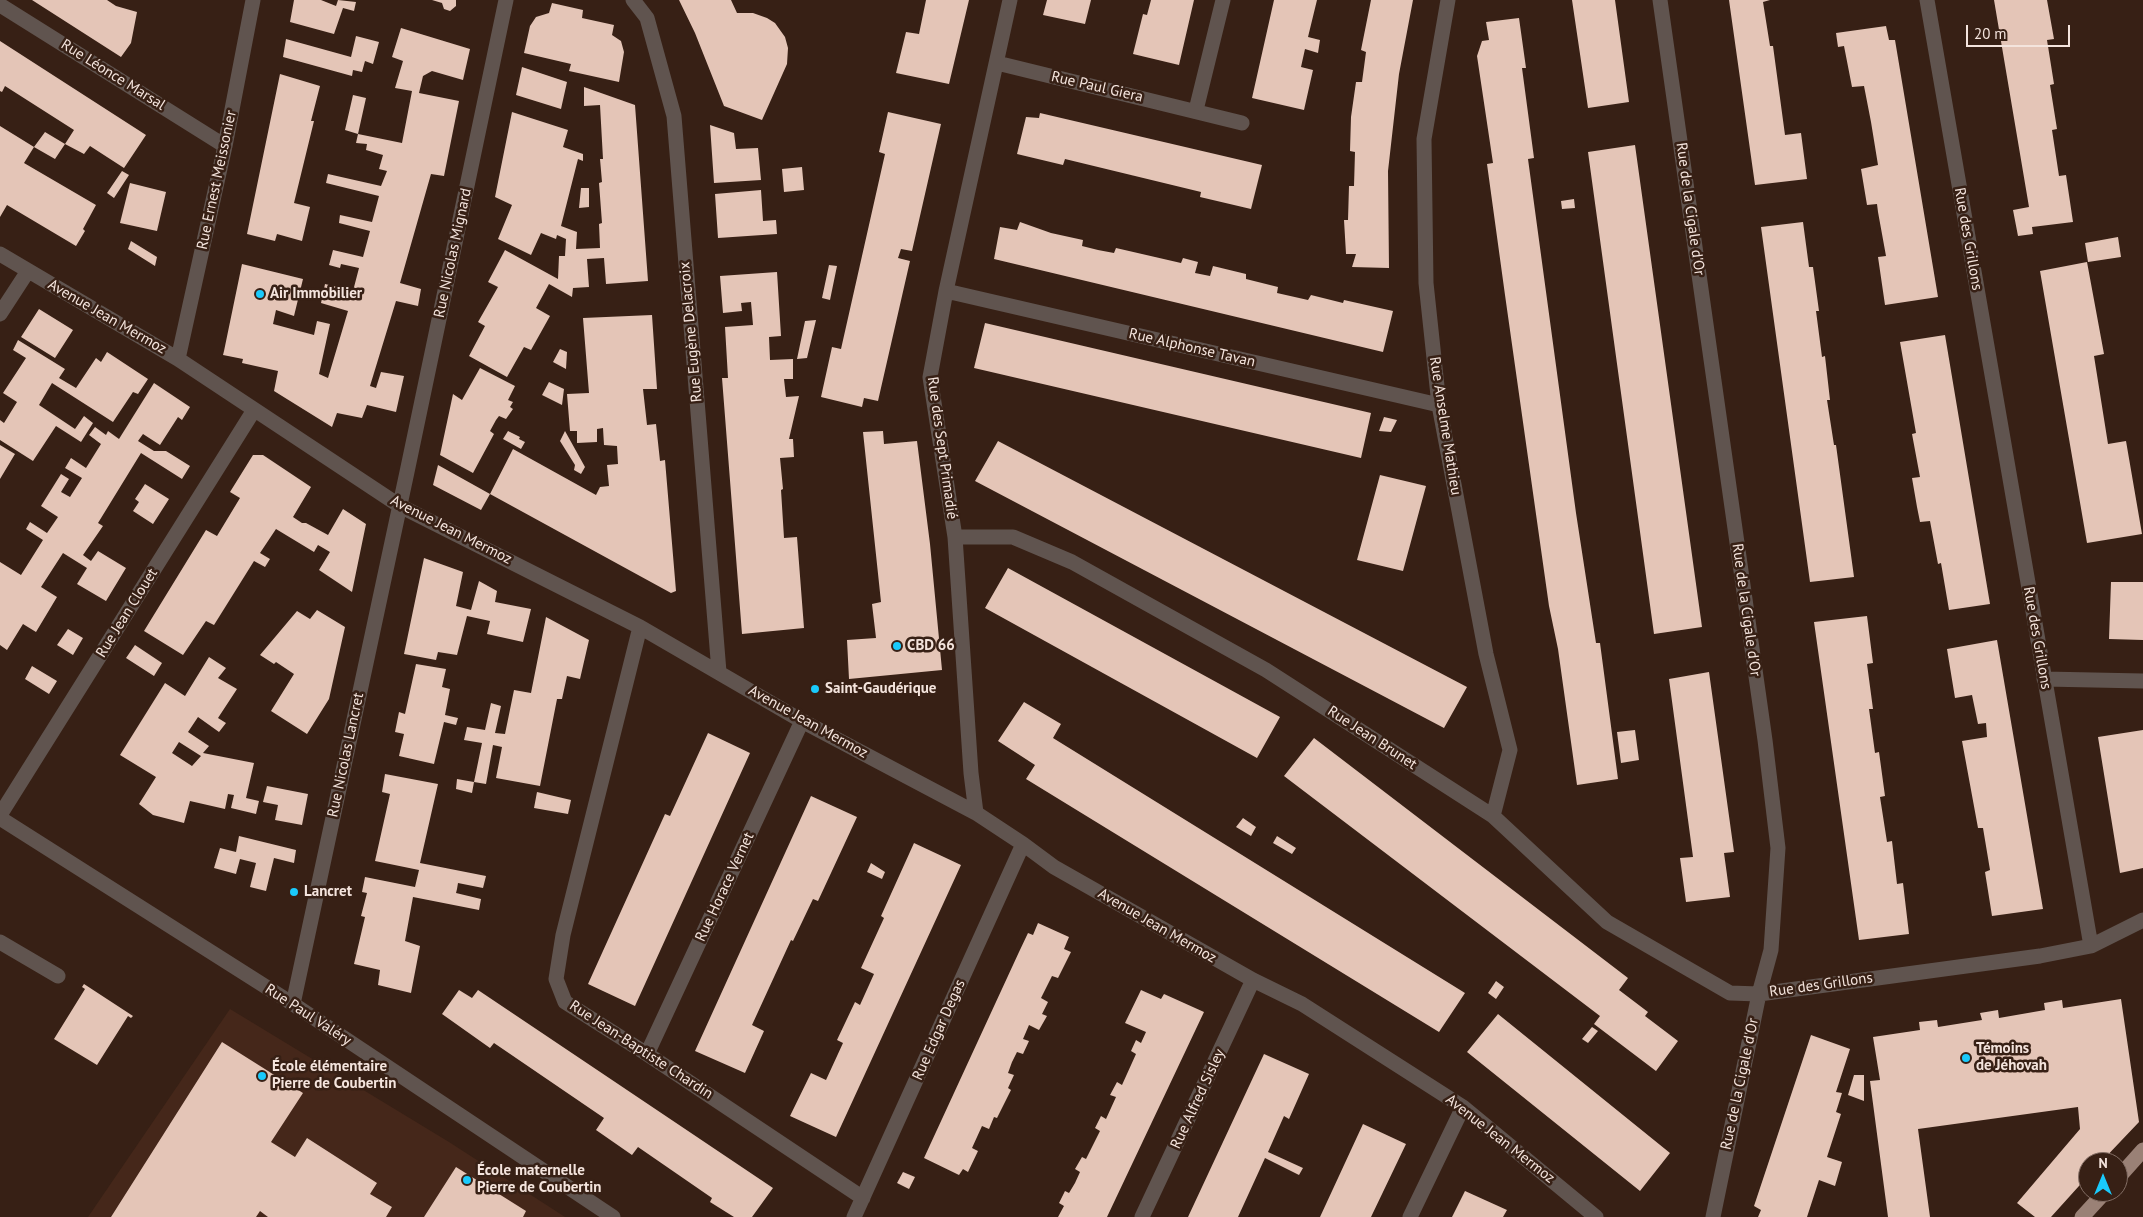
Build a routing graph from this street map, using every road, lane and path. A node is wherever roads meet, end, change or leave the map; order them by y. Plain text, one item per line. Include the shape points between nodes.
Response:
1 (253, 0) edge
2 (506, 0) edge
3 (633, 0) edge
4 (1010, 0) edge
5 (1223, 0) edge
6 (1448, 0) edge
7 (1660, 0) edge
8 (1927, 0) edge
9 (0, 5) edge
10 (997, 63) junction
11 (1196, 110) junction
12 (1242, 123) dead end
13 (225, 146) junction
14 (0, 254) edge
15 (28, 271) junction
16 (946, 291) junction
17 (0, 314) edge
18 (178, 359) junction
19 (1439, 405) junction
20 (254, 410) junction
21 (400, 506) junction
22 (955, 537) junction
23 (640, 627) junction
24 (720, 672) junction
25 (2044, 678) junction
26 (2143, 681) edge
27 (802, 721) junction
28 (976, 813) junction
29 (1492, 816) junction
30 (0, 817) edge
31 (1023, 844) junction
32 (2143, 920) edge
33 (0, 942) edge
34 (2091, 946) junction
35 (58, 976) dead end
36 (1253, 980) junction
37 (1759, 994) junction
38 (293, 1004) junction
39 (647, 1054) junction
40 (1463, 1107) junction
41 (2143, 1150) edge
42 (2128, 1167) edge
43 (863, 1198) junction
44 (2096, 1202) edge
45 (613, 1217) edge
46 (854, 1217) edge
47 (1142, 1217) edge
48 (1410, 1217) edge
49 (1596, 1217) edge
50 (1713, 1217) edge
51 (2082, 1217) edge

1 - 13 street, Rue Ernest Meissonier
2 - 21 street, Rue Nicolas Mignard
3 - 24 street, Rue Eugène Delacroix via 647,18 674,116
4 - 10 street, Rue des Sept Primadié
5 - 11 street
6 - 19 street, Rue Anselme Mathieu via 1424,139 1426,283
7 - 37 street, Rue de la Cigale d'Or via 1778,848 1771,950
8 - 25 street, Rue des Grillons
9 - 13 street, Rue Léonce Marsal
10 - 11 street, Rue Paul Giera
10 - 16 street, Rue des Sept Primadié
11 - 12 street, Rue Paul Giera
13 - 18 street, Rue Ernest Meissonier
14 - 15 street, Avenue Jean Mermoz
15 - 17 street
15 - 18 street, Avenue Jean Mermoz
16 - 19 street, Rue Alphonse Tavan
16 - 22 street, Rue des Sept Primadié via 930,377
18 - 20 street, Avenue Jean Mermoz
19 - 29 street, Rue Anselme Mathieu via 1486,654 1510,750
20 - 21 street, Avenue Jean Mermoz
20 - 30 street, Rue Jean Clouet
21 - 23 street, Avenue Jean Mermoz
21 - 38 street, Rue Nicolas Lancret
22 - 28 street, Rue des Sept Primadié
22 - 29 street, Rue Jean Brunet via 1013,537 1072,562 1266,670
23 - 24 street, Avenue Jean Mermoz
23 - 39 street, Rue Jean-Baptiste Chardin via 566,925 556,979 565,1002
24 - 27 street, Avenue Jean Mermoz
25 - 26 street
25 - 34 street, Rue des Grillons
27 - 28 street, Avenue Jean Mermoz
27 - 39 street, Rue Horace Vernet
28 - 31 street, Avenue Jean Mermoz
29 - 37 street, Rue Jean Brunet via 1607,922 1730,992
30 - 38 street, Rue Paul Valéry
31 - 36 street, Avenue Jean Mermoz via 1054,868
31 - 43 street, Rue Edgar Degas
32 - 34 street
33 - 35 street
34 - 37 street, Rue des Grillons via 2040,956
36 - 40 street, Avenue Jean Mermoz via 1302,1004
36 - 47 street, Rue Alfred Sisley
37 - 50 street, Rue de la Cigale d'Or
38 - 45 street, Rue Paul Valéry
39 - 43 street, Rue Jean-Baptiste Chardin
40 - 48 street
40 - 49 street, Avenue Jean Mermoz
41 - 42 main road
43 - 46 street, Rue Edgar Degas
44 - 51 main road

